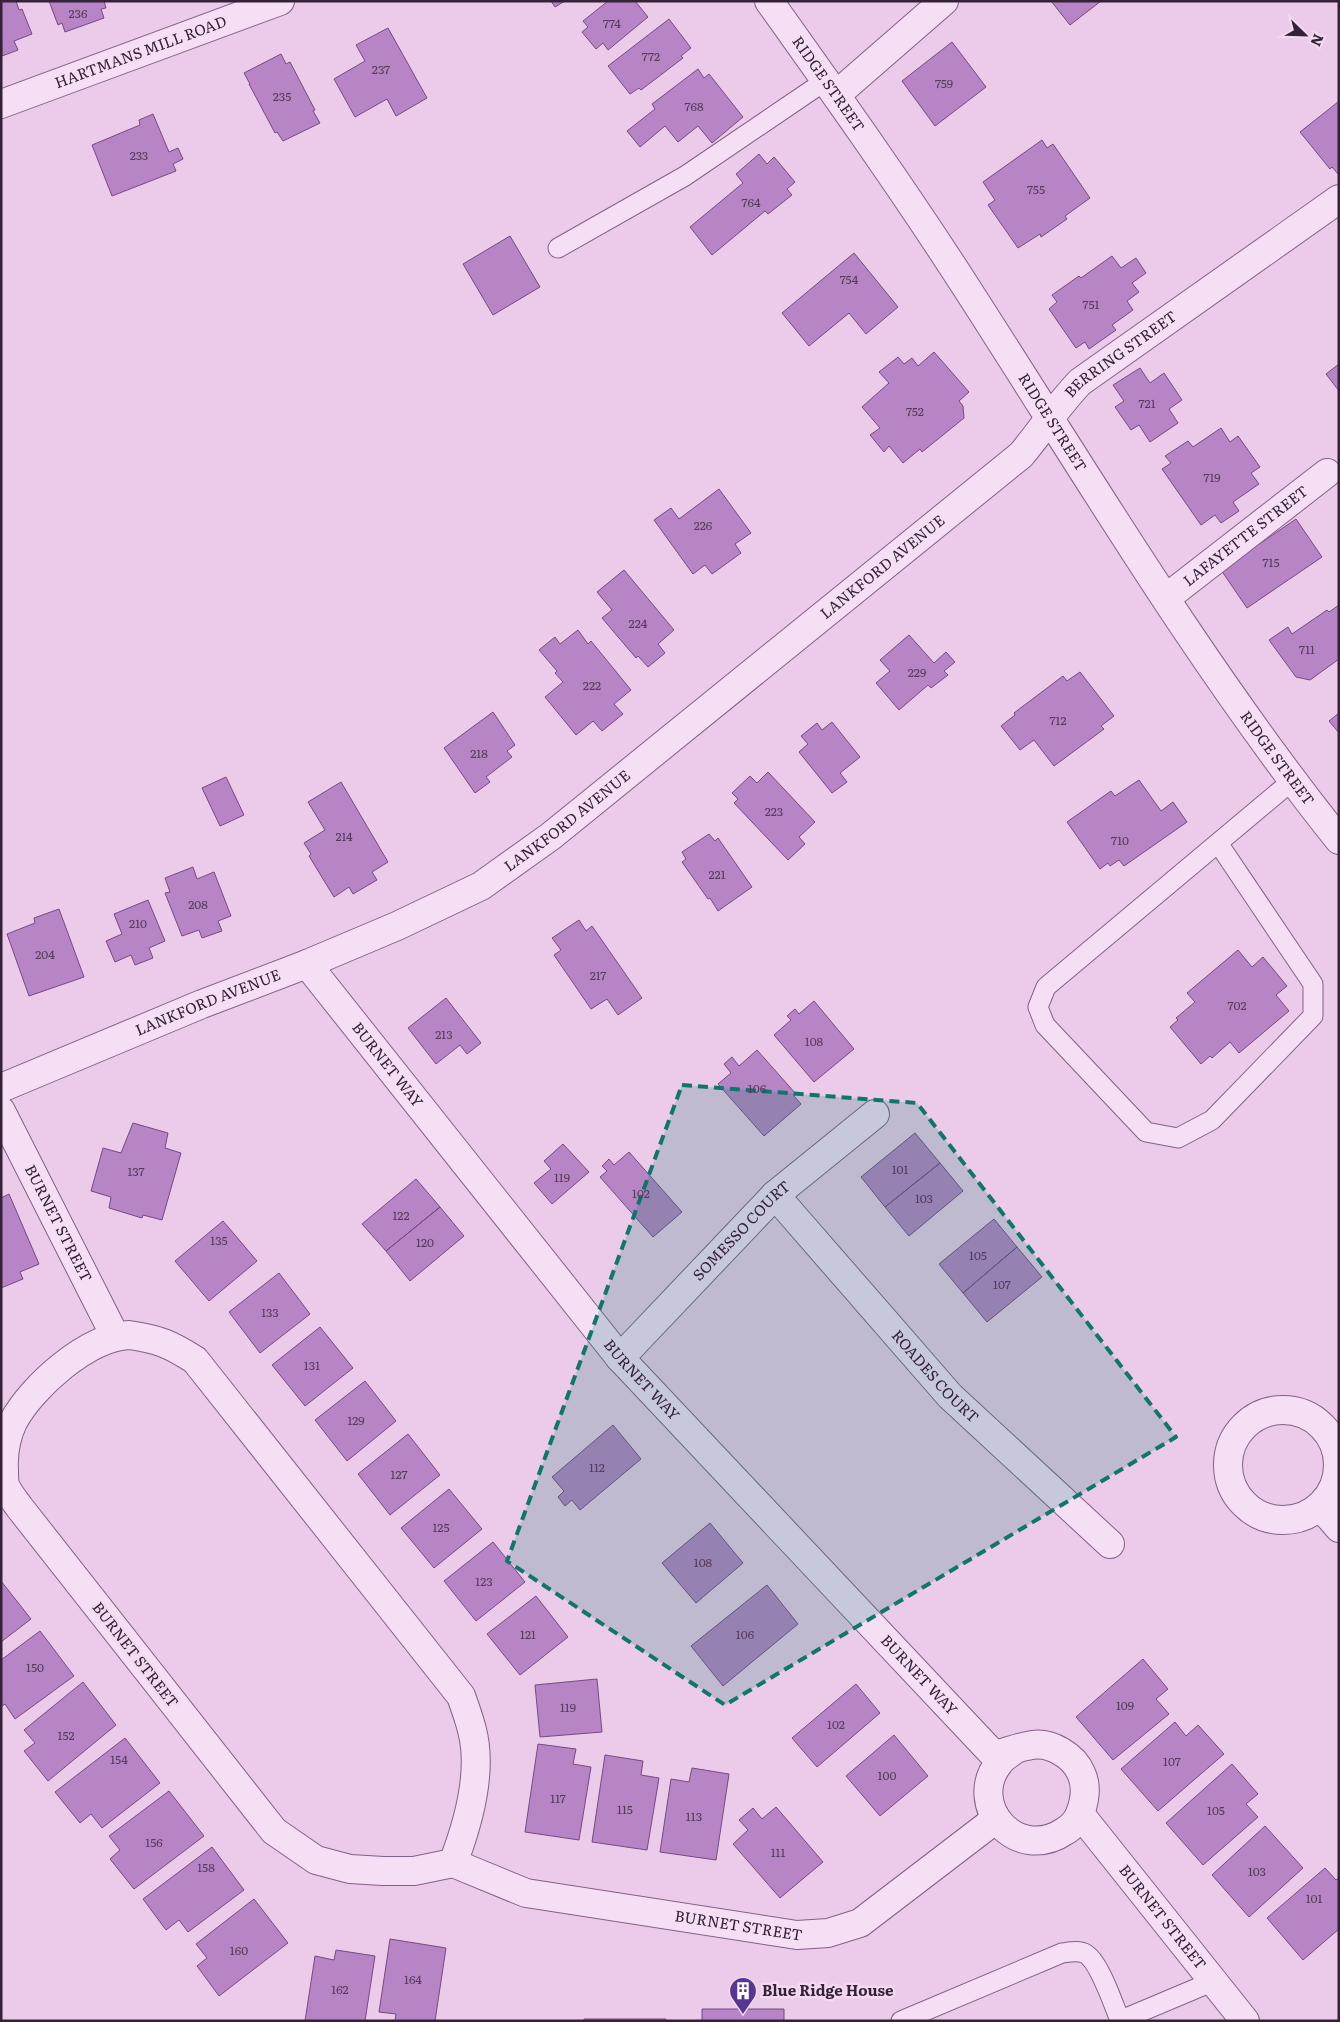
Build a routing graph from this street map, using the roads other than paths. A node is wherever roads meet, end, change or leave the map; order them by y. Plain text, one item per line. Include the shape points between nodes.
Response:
1 (280, 1) edge
2 (769, 1) edge
3 (944, 1) edge
4 (830, 88) junction
5 (1, 104) edge
6 (1335, 202) edge
7 (558, 248) dead end
8 (1050, 420) junction
9 (1327, 473) dead end
10 (1166, 598) junction
11 (1293, 780) junction
12 (1339, 840) edge
13 (1218, 843) junction
14 (306, 964) junction
15 (1, 1088) edge
16 (1, 1111) edge
17 (874, 1114) dead end
18 (774, 1196) junction
19 (115, 1336) junction
20 (620, 1358) junction
21 (1321, 1507) dead end
22 (1339, 1528) edge
23 (1110, 1544) dead end
24 (1013, 1751) junction
25 (1080, 1814) junction
26 (996, 1820) junction
27 (453, 1863) junction
28 (1214, 1981) junction
29 (901, 2021) edge
30 (1120, 2021) edge
31 (1245, 2021) edge

1 - 5 street, HARTMANS MILL ROAD
2 - 4 street, RIDGE STREET
3 - 4 street
4 - 7 lane
4 - 8 street, RIDGE STREET via 965,285
6 - 8 street, BERRING STREET via 1080,382
8 - 10 street, RIDGE STREET
8 - 14 street, LANKFORD AVENUE via 1021,455 551,836 481,886
9 - 10 street, LAFAYETTE STREET
10 - 11 street, RIDGE STREET via 1209,664
11 - 12 street, RIDGE STREET
11 - 13 lane
13 - 13 lane via 1046,987 1038,1007 1045,1025 1146,1132 1178,1138 1212,1120 1313,1016 1313,984
14 - 15 street, LANKFORD AVENUE
14 - 20 street, BURNET WAY
16 - 19 street, BURNET STREET
17 - 18 street, SOMESSO COURT
18 - 20 street, SOMESSO COURT
18 - 23 street, ROADES COURT via 950,1396
19 - 27 street, BURNET STREET via 151,1338 171,1345 195,1360 461,1696 473,1732 475,1766 466,1828
19 - 27 street, BURNET STREET via 54,1371 28,1401 14,1420 7,1438 5,1485 274,1831 316,1860 350,1868 414,1871
20 - 24 street, BURNET WAY via 994,1755
21 - 22 street
24 - 25 street via 1033,1744 1053,1747 1070,1758 1082,1774 1085,1794
24 - 26 street via 998,1763 990,1781 989,1801
25 - 26 street via 1070,1828 1056,1837 1040,1841 1023,1840 1007,1832
25 - 28 street, BURNET STREET
26 - 27 street, BURNET STREET via 860,1923 828,1933 798,1934 526,1893
28 - 30 lane
28 - 31 street, BURNET STREET
29 - 30 lane via 1062,1953 1077,1952 1086,1955 1096,1966

